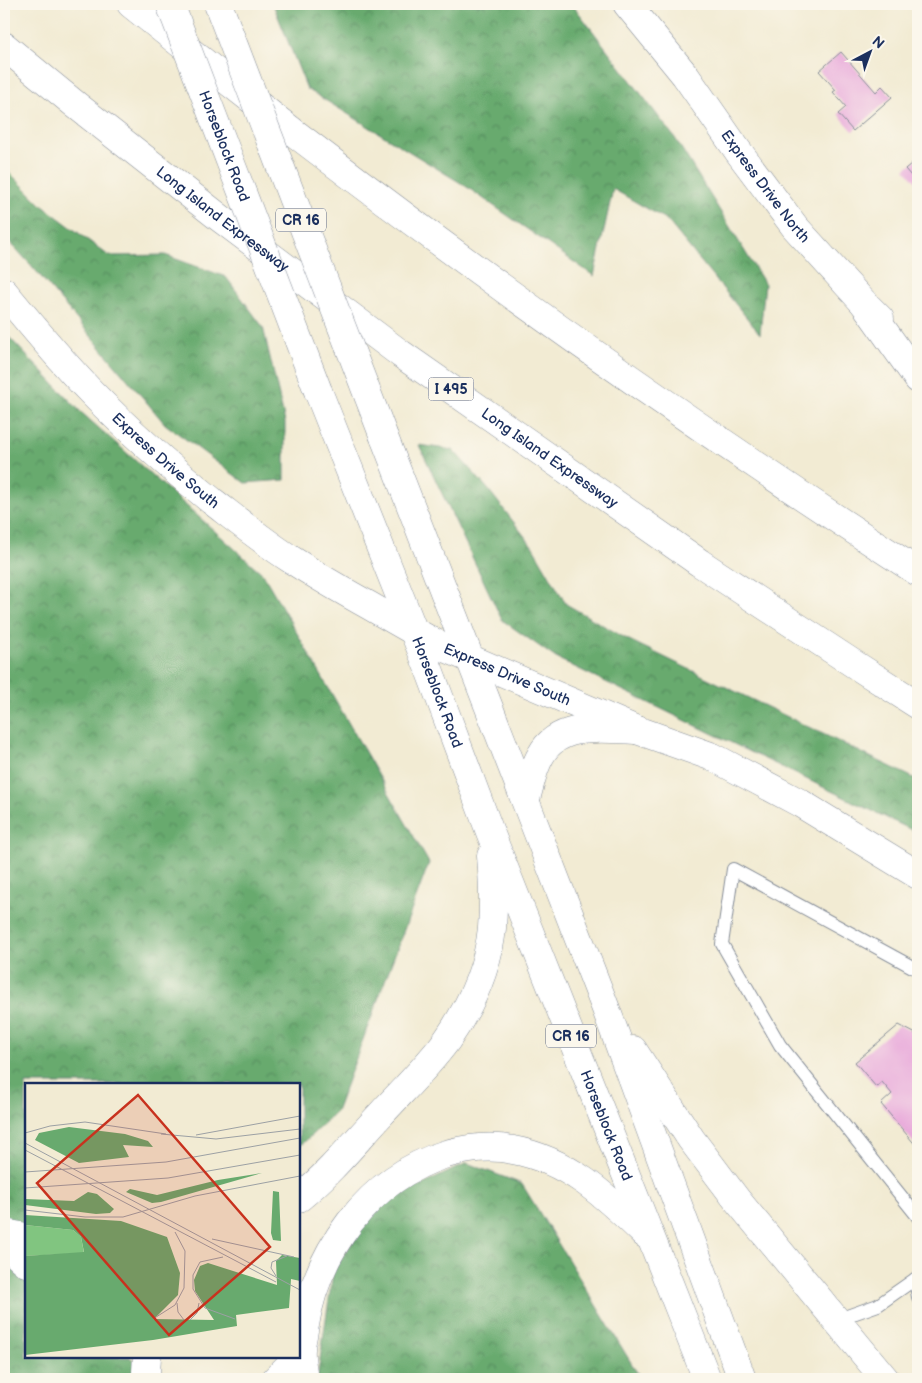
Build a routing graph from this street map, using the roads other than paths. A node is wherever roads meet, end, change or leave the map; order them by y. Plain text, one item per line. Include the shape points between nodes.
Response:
1 (131, 4) edge
2 (170, 4) edge
3 (218, 4) edge
4 (627, 4) edge
5 (4, 46) edge
6 (4, 292) edge
7 (864, 303) junction
8 (918, 357) edge
9 (918, 379) edge
10 (918, 572) edge
11 (414, 632) junction
12 (470, 659) junction
13 (918, 705) edge
14 (636, 730) junction
15 (526, 799) junction
16 (490, 832) junction
17 (918, 875) edge
18 (918, 970) edge
19 (606, 1008) junction
20 (300, 1197) edge
21 (918, 1216) edge
22 (4, 1233) edge
23 (25, 1237) edge
24 (651, 1240) junction
25 (4, 1244) edge
26 (25, 1262) edge
27 (916, 1278) edge
28 (918, 1297) edge
29 (302, 1309) edge
30 (836, 1320) junction
31 (300, 1331) edge
32 (294, 1358) edge
33 (299, 1358) edge
34 (276, 1379) edge
35 (304, 1379) edge
36 (707, 1379) edge
37 (742, 1379) edge
38 (885, 1379) edge

1 - 10 main road via 318,152 464,261 755,465
2 - 11 main road, Horseblock Road / CR 16, bridge
3 - 12 main road, CR 16, bridge
4 - 7 main road, Express Drive North via 685,75 795,227
5 - 13 main road, Long Island Expressway / I 495 via 212,212 401,354 700,563
6 - 11 main road, Express Drive South via 91,392 193,486 291,559
7 - 8 main road, Express Drive North
7 - 9 main road
11 - 12 main road, Express Drive South
11 - 16 main road, Horseblock Road / CR 16
12 - 14 main road, Express Drive South
12 - 15 main road, CR 16
14 - 15 main road via 578,730 558,737 540,756
14 - 17 main road, Express Drive South via 713,757 760,781
15 - 19 main road, CR 16
16 - 20 main road via 494,899 492,929 480,978 461,1018 432,1059
16 - 24 main road, Horseblock Road / CR 16
18 - 21 lane via 733,869 722,944 780,1045
19 - 30 main road via 696,1146
19 - 37 main road, CR 16
22 - 23 main road
24 - 29 main road via 606,1196 564,1168 514,1150 489,1147 462,1150 413,1167 372,1196 330,1252
24 - 36 main road, Horseblock Road / CR 16
25 - 26 main road
27 - 28 lane
27 - 30 lane via 878,1305
29 - 31 main road
30 - 38 main road
32 - 34 main road
33 - 35 main road

